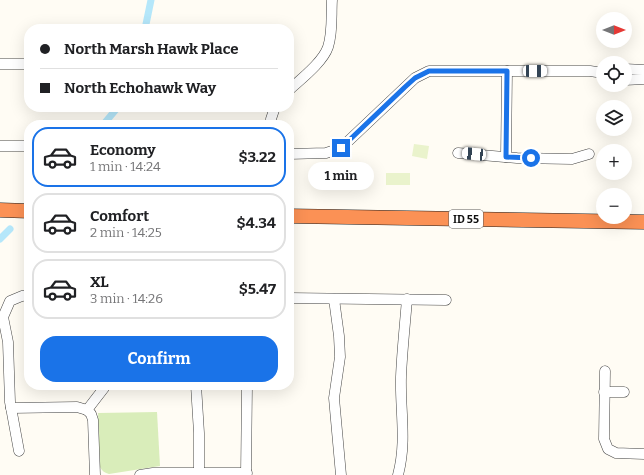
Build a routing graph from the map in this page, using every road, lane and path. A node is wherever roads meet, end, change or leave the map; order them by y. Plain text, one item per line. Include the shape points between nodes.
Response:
1 (332, 0) edge
2 (0, 64) edge
3 (24, 64) edge
4 (632, 69) edge
5 (644, 70) edge
6 (507, 71) junction
7 (596, 72) edge
8 (632, 80) edge
9 (644, 80) edge
10 (294, 85) edge
11 (0, 146) edge
12 (24, 146) edge
13 (458, 152) dead end
14 (294, 154) edge
15 (589, 154) dead end
16 (506, 157) junction
17 (0, 210) edge
18 (24, 211) edge
19 (294, 216) edge
20 (644, 222) edge
21 (24, 296) edge
22 (294, 298) edge
23 (334, 299) junction
24 (407, 299) junction
25 (446, 300) dead end
26 (604, 371) dead end
27 (102, 390) edge
28 (196, 390) edge
29 (247, 390) edge
30 (604, 392) junction
31 (624, 392) dead end
32 (11, 408) junction
33 (87, 410) junction
34 (19, 451) dead end
35 (644, 454) edge
36 (199, 474) edge
37 (246, 474) edge
38 (95, 475) edge
39 (140, 475) edge
40 (341, 475) edge
41 (398, 475) edge

1 - 10 street via 328,47 320,60
2 - 3 street
4 - 5 street
6 - 7 street
6 - 14 street via 437,70 421,74 341,148 326,153
6 - 16 street
8 - 9 street
11 - 12 street
13 - 16 street
15 - 16 street via 572,159
17 - 18 highway
19 - 20 highway, ID 55
21 - 32 street via 10,301 3,317 8,342
22 - 23 street
23 - 24 street
23 - 40 street via 340,357 334,398
24 - 25 street
24 - 41 street via 401,376 404,443
26 - 30 street
27 - 33 street
28 - 36 street
29 - 37 street
30 - 31 street
30 - 35 street via 604,439 608,449 616,453
32 - 33 street via 77,407
32 - 34 street
33 - 38 street via 94,420
36 - 37 street
36 - 39 street

